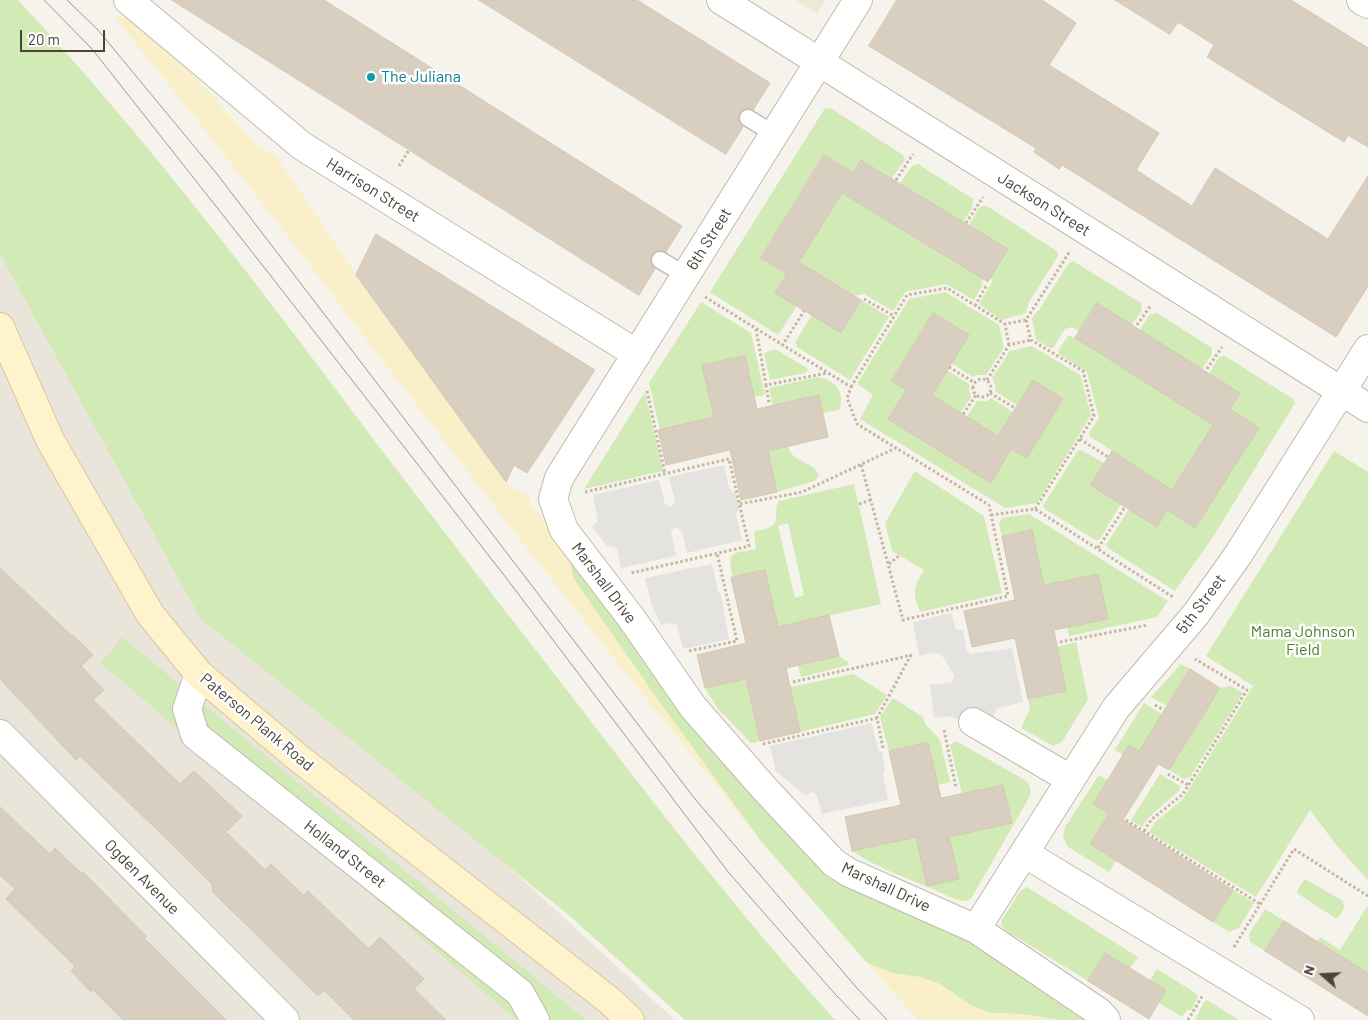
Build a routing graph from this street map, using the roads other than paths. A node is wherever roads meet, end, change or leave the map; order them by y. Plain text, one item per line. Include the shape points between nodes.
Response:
1 (128, 0) edge
2 (720, 0) edge
3 (858, 0) edge
4 (1361, 0) edge
5 (1368, 4) edge
6 (819, 62) junction
7 (748, 118) dead end
8 (774, 134) junction
9 (660, 260) dead end
10 (694, 285) junction
11 (0, 327) edge
12 (1368, 349) edge
13 (637, 354) junction
14 (1341, 391) junction
15 (1368, 408) edge
16 (568, 486) joint
17 (199, 674) junction
18 (973, 722) dead end
19 (0, 734) edge
20 (1070, 779) junction
21 (1024, 853) junction
22 (976, 929) junction
23 (285, 1020) edge
24 (535, 1020) edge
25 (630, 1020) edge
26 (1106, 1020) edge
27 (1300, 1020) edge

1 - 13 street, Harrison Street via 302,146
2 - 6 street, Jackson Street
3 - 6 street, 6th Street
4 - 5 street
6 - 8 street, 6th Street
6 - 14 street, Jackson Street
7 - 8 lane
8 - 10 street, 6th Street
9 - 10 lane
10 - 13 street, 6th Street
11 - 17 main road, Paterson Plank Road via 50,440 150,614
12 - 14 street, 5th Street
13 - 16 street, 6th Street
14 - 15 street, Jackson Street
14 - 20 street, 5th Street via 1238,555 1196,614 1116,708
16 - 22 street, Marshall Drive via 553,499 564,530 632,619 693,707 764,788 834,863
17 - 24 street, Holland Street via 187,709 195,735 520,993
17 - 25 main road, Paterson Plank Road via 296,756 610,1000
18 - 20 street
19 - 23 street, Ogden Avenue
20 - 21 street, 5th Street
21 - 22 street
21 - 27 street
22 - 26 street, Marshall Drive via 1099,1012

